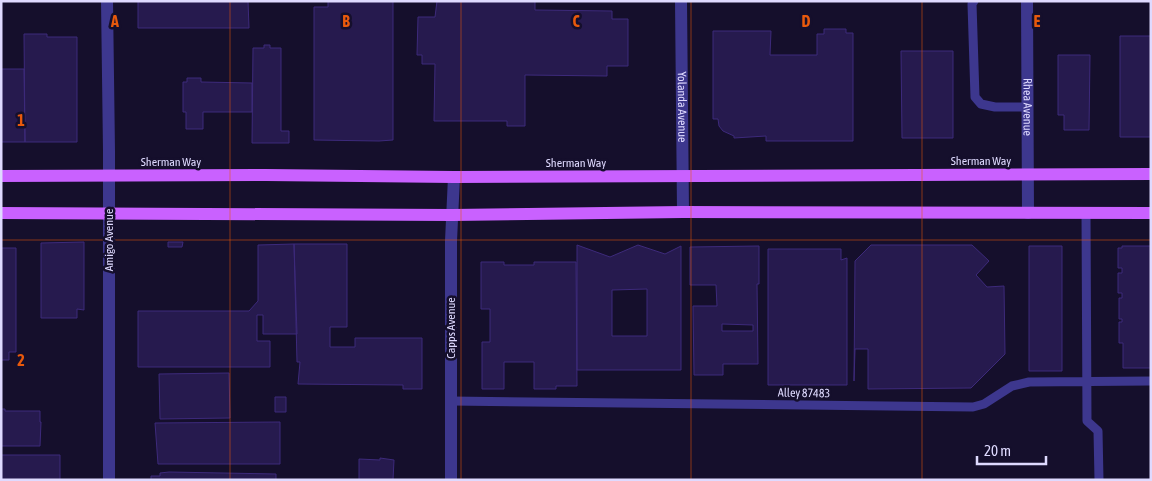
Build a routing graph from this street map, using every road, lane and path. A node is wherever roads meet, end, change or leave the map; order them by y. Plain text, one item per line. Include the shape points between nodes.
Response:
1 (107, 1) edge
2 (681, 1) edge
3 (974, 1) edge
4 (1026, 1) edge
5 (1027, 107) junction
6 (1028, 174) junction
7 (1151, 174) edge
8 (1, 176) edge
9 (109, 176) junction
10 (684, 176) junction
11 (454, 177) junction
12 (683, 212) junction
13 (1028, 213) junction
14 (1086, 213) junction
15 (1151, 213) edge
16 (1, 214) edge
17 (108, 214) junction
18 (452, 215) junction
19 (1151, 381) edge
20 (1087, 382) junction
21 (451, 401) junction
22 (109, 480) edge
23 (451, 480) edge
24 (1099, 480) edge

1 - 9 street, Amigo Avenue
2 - 10 street, Yolanda Avenue
3 - 5 lane via 975,97 981,104 995,107
4 - 5 street, Rhea Avenue
5 - 6 street, Rhea Avenue
6 - 7 main road, Sherman Way
6 - 10 main road, Sherman Way
6 - 13 street, Rhea Avenue
8 - 9 main road, Sherman Way
9 - 11 main road, Sherman Way
9 - 17 street, Amigo Avenue
10 - 11 main road, Sherman Way
10 - 12 street, Yolanda Avenue
11 - 18 street, Capps Avenue
12 - 13 main road
12 - 18 main road
13 - 14 main road
14 - 15 main road
14 - 20 lane
16 - 17 main road
17 - 18 main road
17 - 22 street, Amigo Avenue
18 - 21 street, Capps Avenue
19 - 20 lane, Alley 87483
20 - 21 lane, Alley 87483 via 1029,382 1012,386 984,404 973,407
20 - 24 lane via 1087,421 1098,431
21 - 23 street, Capps Avenue

